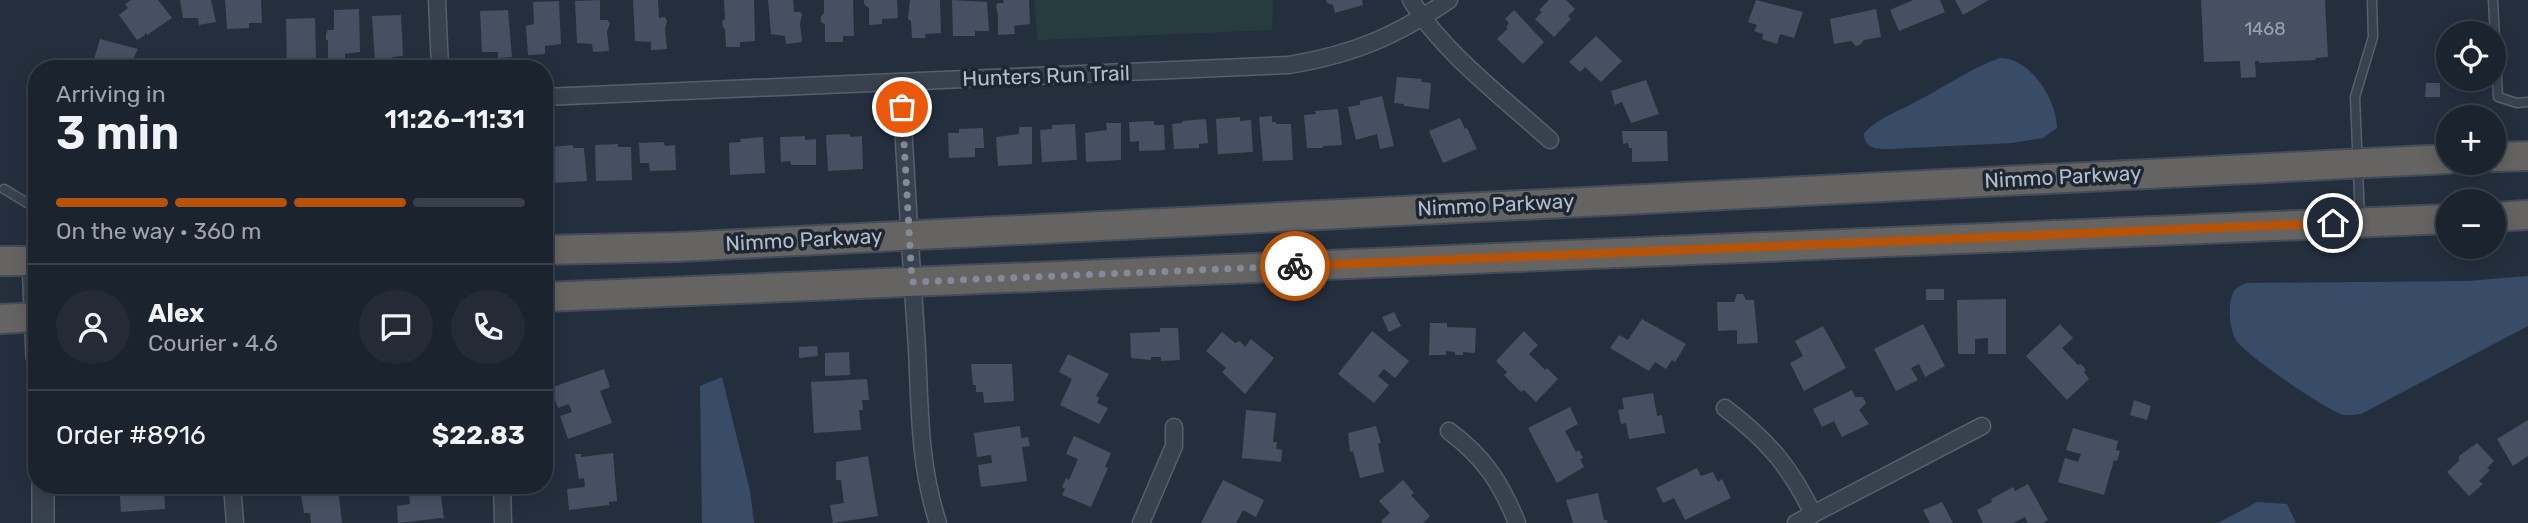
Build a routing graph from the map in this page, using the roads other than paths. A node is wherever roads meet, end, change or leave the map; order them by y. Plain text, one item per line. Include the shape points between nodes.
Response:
1 (437, 0) edge
2 (1411, 0) edge
3 (1449, 0) edge
4 (2372, 0) edge
5 (2493, 0) edge
6 (1422, 18) junction
7 (440, 60) edge
8 (901, 82) junction
9 (553, 97) edge
10 (2528, 103) edge
11 (1550, 140) dead end
12 (2528, 156) edge
13 (2506, 157) edge
14 (2436, 159) edge
15 (2358, 162) junction
16 (4, 189) dead end
17 (28, 204) edge
18 (2528, 215) edge
19 (2506, 216) edge
20 (2436, 219) edge
21 (2360, 222) junction
22 (909, 235) junction
23 (553, 250) edge
24 (28, 259) edge
25 (0, 261) edge
26 (912, 282) junction
27 (553, 297) edge
28 (28, 317) edge
29 (0, 318) edge
30 (1726, 408) dead end
31 (1982, 426) dead end
32 (1174, 427) dead end
33 (1449, 430) dead end
34 (43, 494) edge
35 (233, 494) edge
36 (502, 494) edge
37 (1813, 514) junction
38 (43, 523) edge
39 (235, 523) edge
40 (503, 523) edge
41 (938, 523) edge
42 (1141, 523) edge
43 (1517, 523) edge
44 (1796, 523) edge

1 - 7 street
2 - 6 street
3 - 6 street, Hunters Run Trail
4 - 15 lane via 2373,37 2355,97
5 - 10 lane via 2498,97
6 - 8 street, Hunters Run Trail via 1355,51 1289,65
6 - 11 street via 1440,40
8 - 9 street, Hunters Run Trail
8 - 22 street
12 - 13 highway
14 - 15 highway, Nimmo Parkway
15 - 21 lane
15 - 22 highway, Nimmo Parkway
16 - 17 lane
18 - 19 highway
20 - 21 highway
21 - 26 highway
22 - 23 highway, Nimmo Parkway
22 - 26 street
24 - 25 highway
26 - 27 highway
26 - 41 street via 919,427 924,471
28 - 29 highway
30 - 37 street via 1783,461
31 - 37 street
32 - 42 street via 1174,446
33 - 43 street via 1486,464
34 - 38 street
35 - 39 street
36 - 40 street
37 - 44 street

